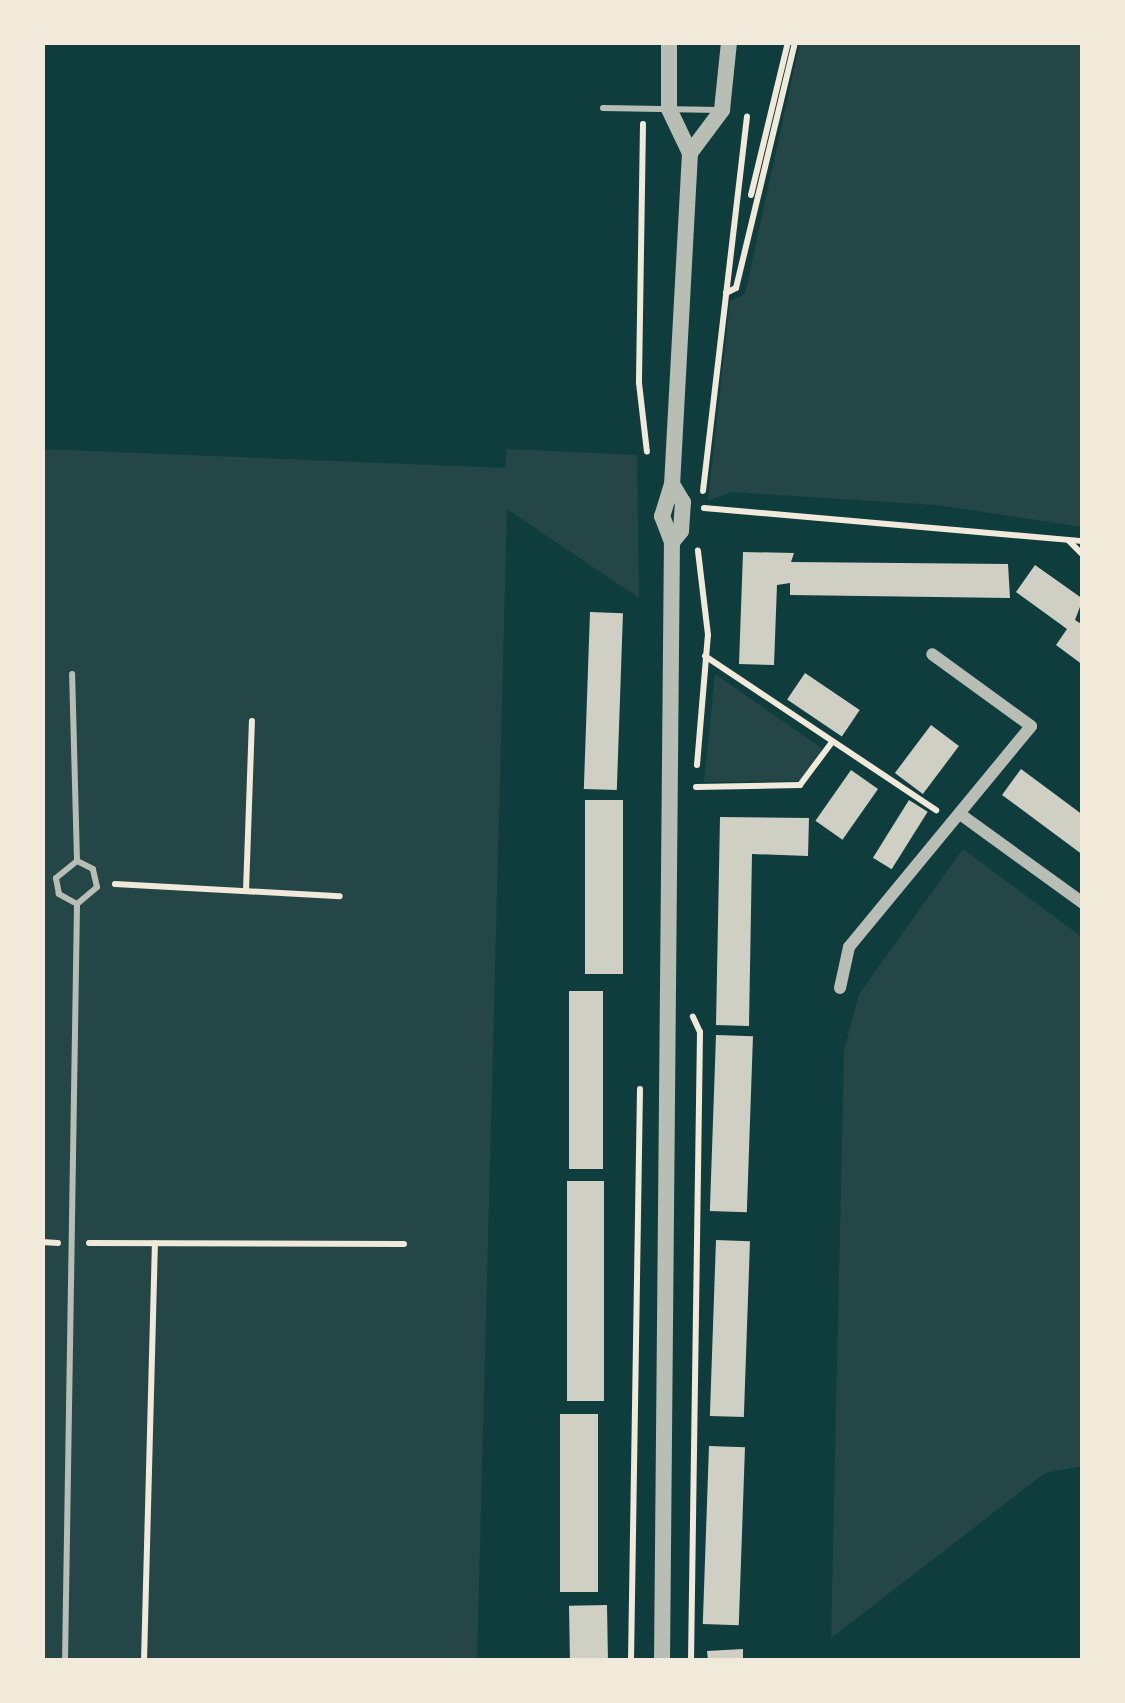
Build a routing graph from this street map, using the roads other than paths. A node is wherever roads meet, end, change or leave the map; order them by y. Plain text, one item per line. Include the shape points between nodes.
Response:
1 (669, 42) edge
2 (729, 42) edge
3 (602, 108) dead end
4 (669, 109) junction
5 (722, 110) junction
6 (690, 153) junction
7 (932, 654) dead end
8 (72, 674) dead end
9 (960, 814) junction
10 (77, 861) junction
11 (1083, 903) edge
12 (76, 904) junction
13 (840, 988) dead end
14 (64, 1661) edge
15 (662, 1661) edge

1 - 4 street
2 - 5 street
3 - 4 lane
4 - 5 lane
4 - 6 street
5 - 6 street
6 - 15 street via 672,484 662,527 672,542
7 - 9 street via 1030,726
8 - 10 lane
9 - 11 street
9 - 13 street via 849,947
10 - 12 lane via 56,878 65,901
10 - 12 lane via 93,869 97,887
12 - 14 lane

